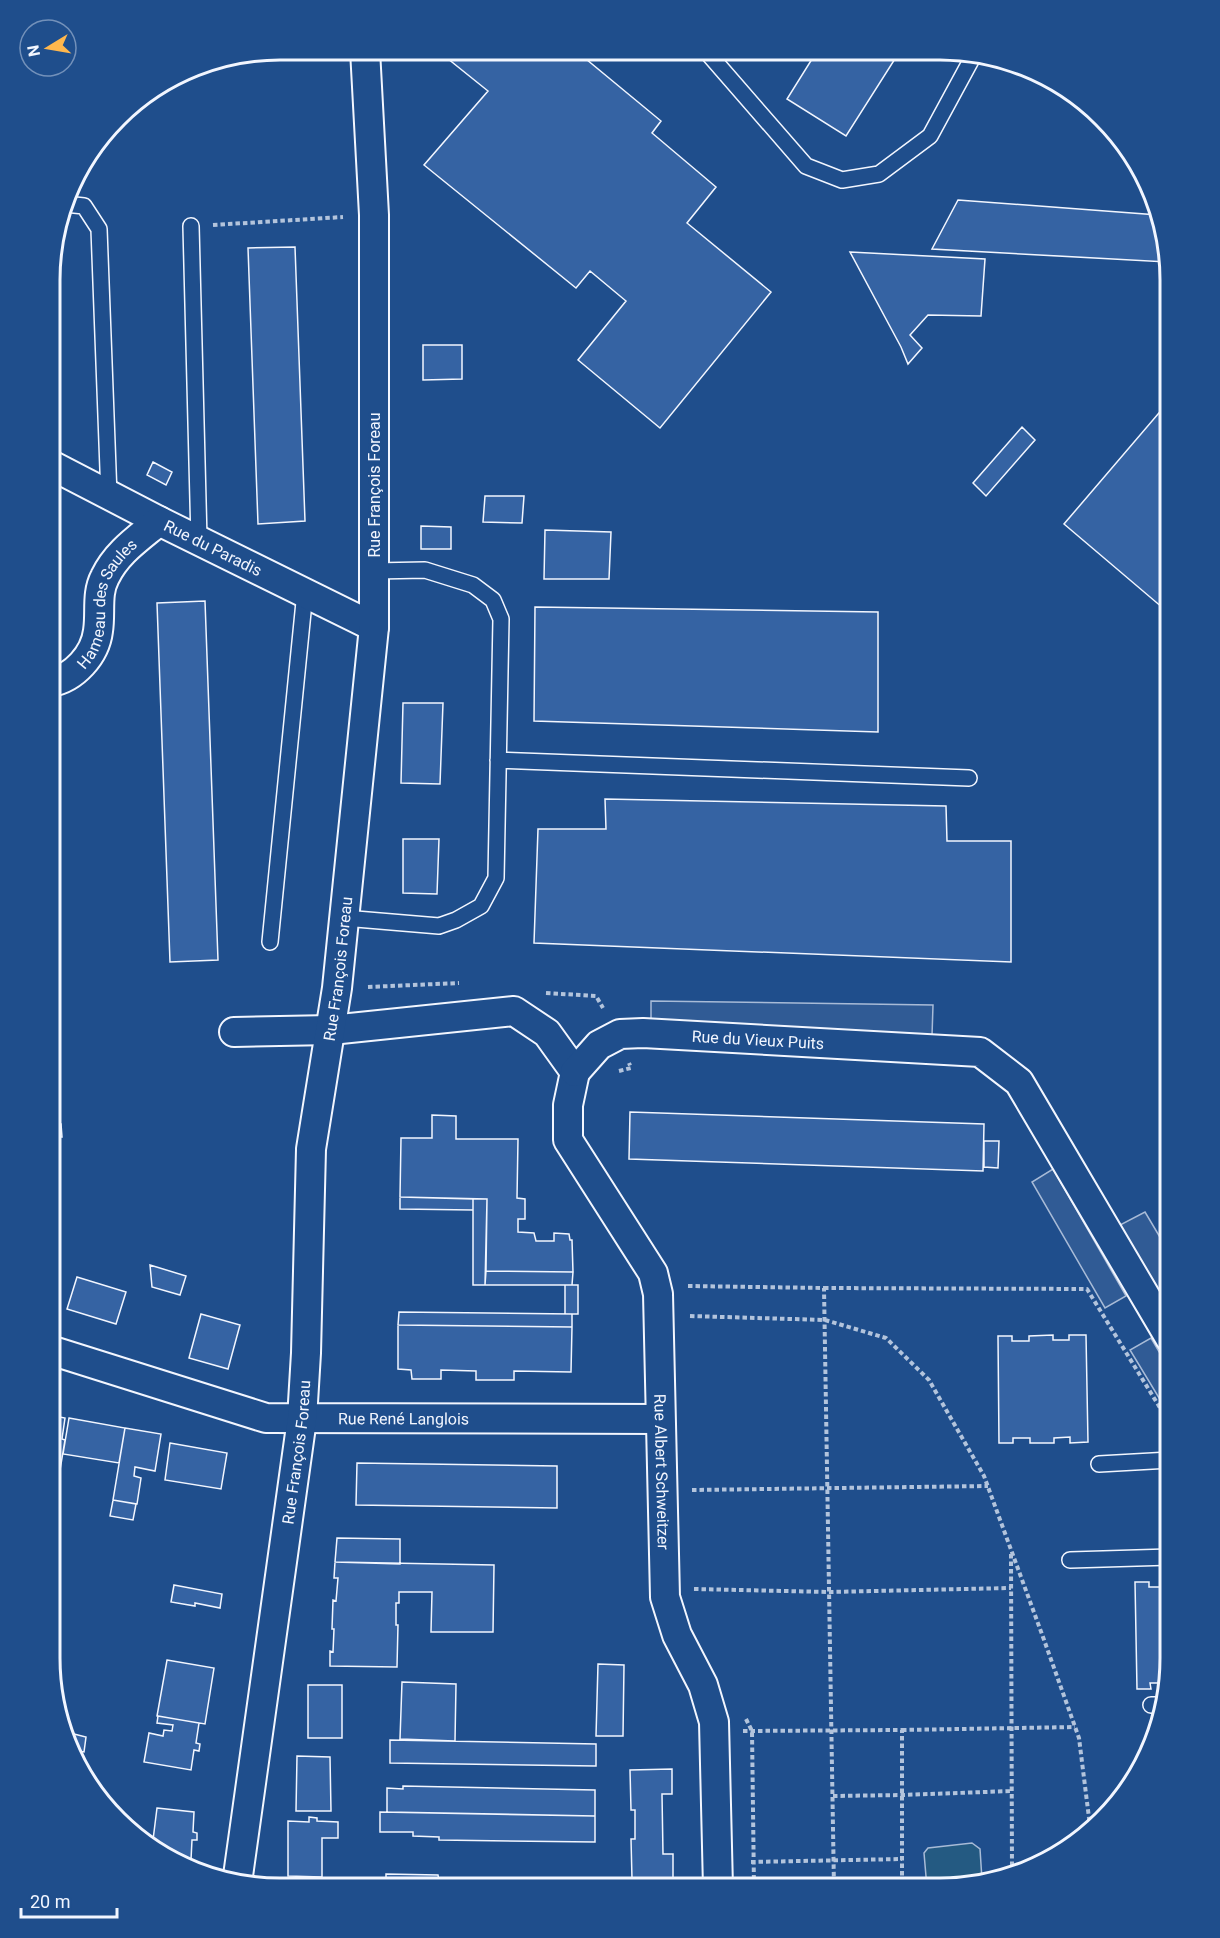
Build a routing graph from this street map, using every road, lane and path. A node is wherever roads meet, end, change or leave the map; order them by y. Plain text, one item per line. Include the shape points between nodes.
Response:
1 (366, 60) edge
2 (714, 60) edge
3 (970, 62) edge
4 (74, 205) edge
5 (374, 215) junction
6 (191, 226) joint
7 (60, 470) edge
8 (109, 496) junction
9 (159, 521) junction
10 (199, 540) junction
11 (374, 571) junction
12 (305, 592) junction
13 (374, 627) junction
14 (60, 680) edge
15 (498, 760) junction
16 (969, 778) dead end
17 (344, 918) junction
18 (270, 942) dead end
19 (462, 983) dead end
20 (337, 988) junction
21 (539, 993) dead end
22 (331, 1030) junction
23 (234, 1032) dead end
24 (620, 1034) junction
25 (575, 1072) junction
26 (612, 1073) dead end
27 (824, 1288) junction
28 (658, 1294) junction
29 (825, 1320) junction
30 (1160, 1321) edge
31 (60, 1353) edge
32 (1160, 1408) edge
33 (302, 1419) junction
34 (660, 1419) junction
35 (1160, 1461) edge
36 (1099, 1464) dead end
37 (988, 1486) junction
38 (661, 1490) junction
39 (828, 1490) junction
40 (1011, 1549) junction
41 (1160, 1557) edge
42 (1070, 1560) dead end
43 (664, 1588) junction
44 (1011, 1588) junction
45 (830, 1592) junction
46 (741, 1711) dead end
47 (1075, 1727) junction
48 (1011, 1728) junction
49 (832, 1730) junction
50 (902, 1730) junction
51 (714, 1731) junction
52 (752, 1731) junction
53 (1012, 1791) junction
54 (902, 1795) junction
55 (832, 1796) junction
56 (1091, 1818) edge
57 (902, 1859) junction
58 (834, 1860) junction
59 (753, 1862) junction
60 (1012, 1866) edge
61 (238, 1874) edge
62 (718, 1876) edge
63 (754, 1878) edge
64 (834, 1878) edge
65 (902, 1878) edge

1 - 5 street, Rue François Foreau
2 - 3 lane via 806,166 842,180 879,174 930,136
4 - 8 lane via 84,206 99,229
5 - 6 path
5 - 11 street, Rue François Foreau
6 - 10 lane
7 - 8 street, Rue du Paradis
8 - 9 street, Rue du Paradis
9 - 10 street, Rue du Paradis
9 - 14 street, Hameau des Saules via 122,551 107,573 99,592 98,634 75,672
10 - 12 street, Rue du Paradis
11 - 13 street, Rue François Foreau
11 - 15 lane via 425,570 473,585 493,600 501,619
12 - 13 street, Rue du Paradis
12 - 18 lane
13 - 17 street, Rue François Foreau
15 - 16 lane
15 - 17 lane via 496,878 481,906 440,926
17 - 20 street, Rue François Foreau
19 - 20 path
20 - 22 street, Rue François Foreau
21 - 24 path via 596,996
22 - 23 street
22 - 25 street via 514,1011 547,1033
22 - 33 street, Rue François Foreau via 311,1149
24 - 25 street, Rue du Vieux Puits via 599,1045
24 - 26 path via 631,1068
24 - 30 street, Rue du Vieux Puits via 643,1032 980,1052 1019,1082
25 - 28 street, Rue Albert Schweitzer via 568,1105 568,1140 653,1273
27 - 28 path via 682,1286
27 - 29 path
27 - 32 path via 1087,1289
28 - 29 path via 676,1316
28 - 34 street, Rue Albert Schweitzer
29 - 37 path via 886,1338 929,1380
29 - 39 path
31 - 33 street, Rue René Langlois via 266,1418
33 - 34 street, Rue René Langlois
33 - 61 street, Rue François Foreau
34 - 38 street, Rue Albert Schweitzer
35 - 36 lane
37 - 39 path
37 - 40 path
38 - 39 path
38 - 43 street, Rue Albert Schweitzer
39 - 45 path
40 - 44 path
40 - 47 path
41 - 42 lane
43 - 45 path
43 - 51 street, Rue Albert Schweitzer via 677,1635 703,1685
44 - 45 path
44 - 48 path
45 - 49 path
46 - 52 path
47 - 48 path
47 - 56 path
48 - 50 path
48 - 53 path
49 - 50 path
49 - 52 path
49 - 55 path
50 - 54 path
51 - 52 path
51 - 62 street, Rue Albert Schweitzer
52 - 59 path
53 - 54 path
53 - 60 path
54 - 55 path
54 - 57 path
55 - 58 path
57 - 58 path
57 - 65 path
58 - 59 path
58 - 64 path
59 - 62 path
59 - 63 path

